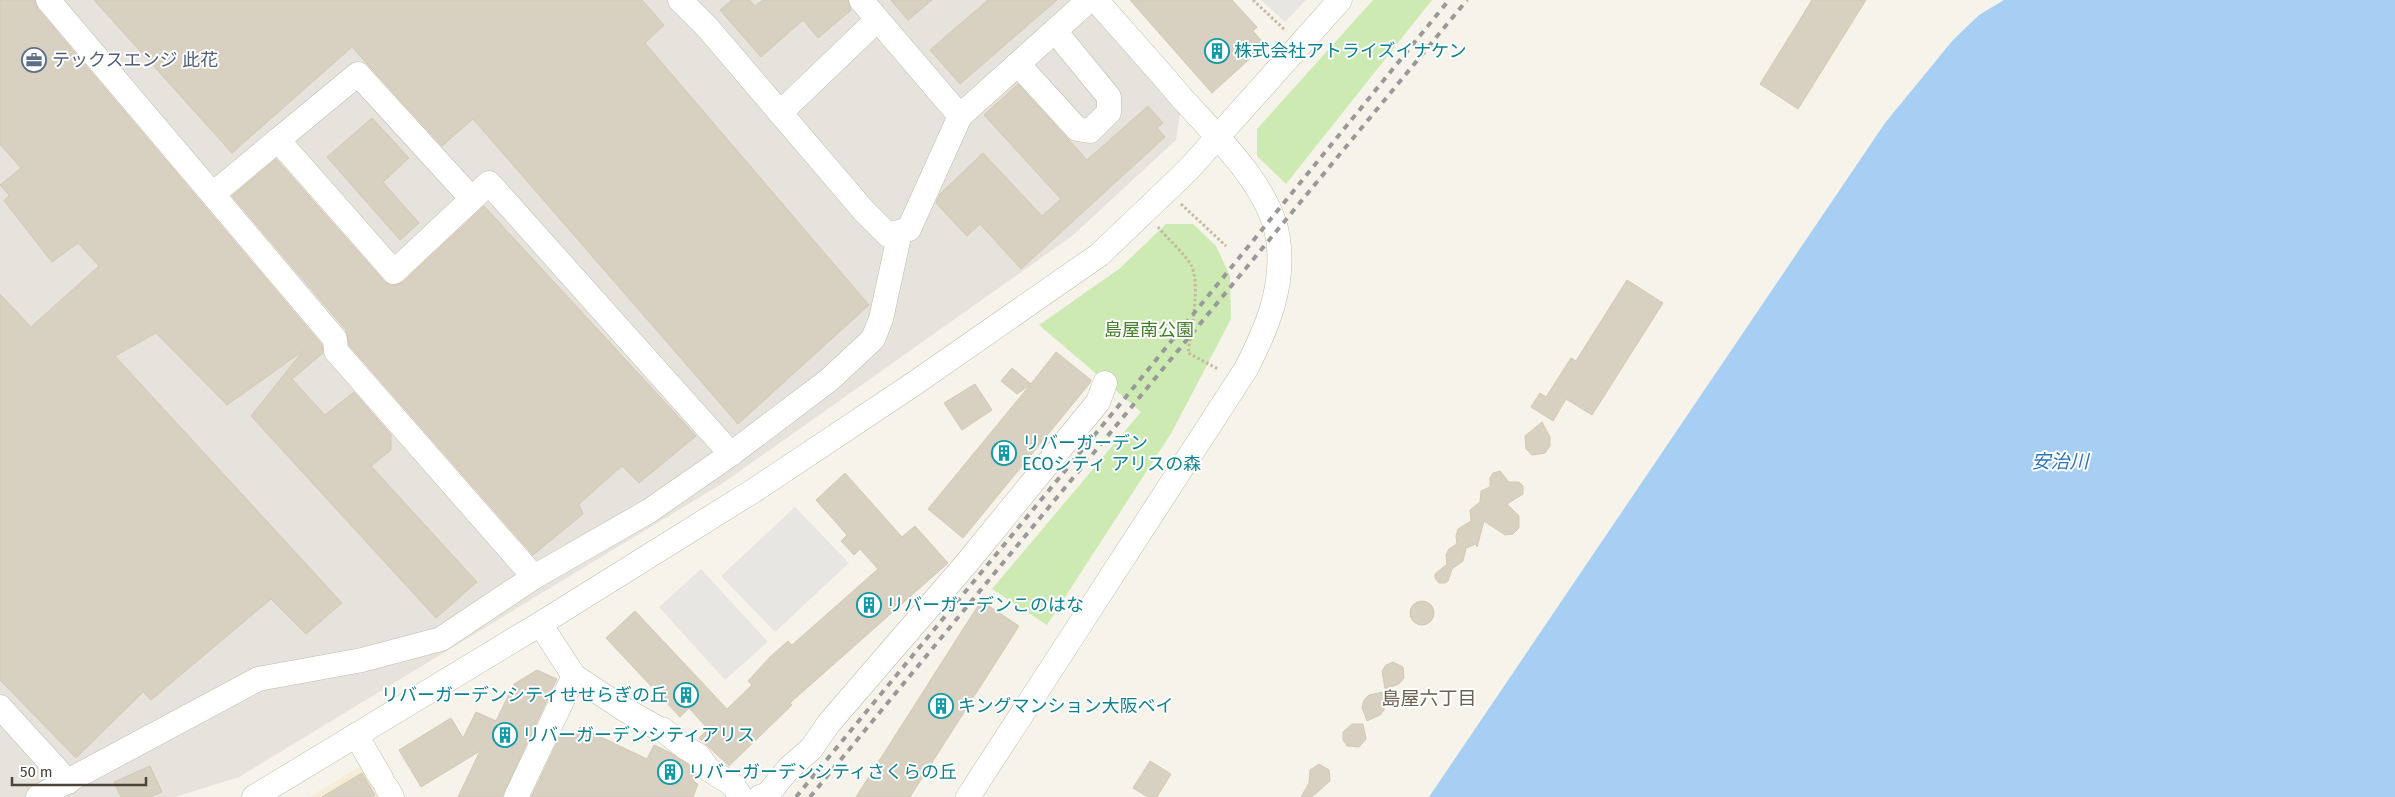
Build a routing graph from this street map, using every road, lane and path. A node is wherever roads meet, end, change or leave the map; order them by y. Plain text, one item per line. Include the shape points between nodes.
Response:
1 (48, 0) edge
2 (680, 0) edge
3 (861, 0) edge
4 (1089, 0) edge
5 (1096, 0) edge
6 (1253, 0) edge
7 (1340, 0) edge
8 (877, 20) junction
9 (1055, 31) junction
10 (1289, 33) dead end
11 (1018, 64) junction
12 (780, 113) junction
13 (960, 116) junction
14 (1218, 137) junction
15 (278, 140) junction
16 (213, 194) junction
17 (472, 199) junction
18 (1181, 204) dead end
19 (1158, 227) dead end
20 (900, 232) junction
21 (1226, 246) dead end
22 (1218, 369) dead end
23 (1105, 383) dead end
24 (731, 454) junction
25 (534, 577) junction
26 (540, 624) junction
27 (574, 676) junction
28 (0, 707) edge
29 (356, 735) junction
30 (68, 782) junction
31 (387, 788) edge
32 (38, 797) edge
33 (254, 797) edge
34 (516, 797) edge
35 (741, 797) edge
36 (760, 797) edge
37 (968, 797) edge

1 - 16 street
2 - 12 street
3 - 8 street
4 - 9 street
5 - 14 street
6 - 10 path
7 - 14 street
8 - 12 street
8 - 13 street
9 - 11 street
9 - 11 street via 1110,97 1109,112 1090,131 1077,129
11 - 13 street
12 - 20 street via 888,235
13 - 20 street via 908,229
14 - 26 street via 1098,255 916,383 753,491
14 - 37 street via 1254,182 1274,221 1280,278 1268,321 1246,370
15 - 16 street
15 - 17 street via 358,74
15 - 17 street via 394,272
16 - 25 street via 335,339 336,351
17 - 24 street via 489,183
18 - 21 path
19 - 22 path via 1191,266 1195,290 1188,353
20 - 24 street via 881,319 873,339 829,380
23 - 36 street via 1098,402 972,557 829,722 811,749 789,768 768,794
24 - 25 street via 649,511
25 - 30 street via 441,639 362,660 258,678
26 - 27 street
26 - 29 street
27 - 34 street
27 - 35 street via 698,755 708,769 732,784
28 - 30 street
29 - 31 street
29 - 33 street
30 - 32 street

